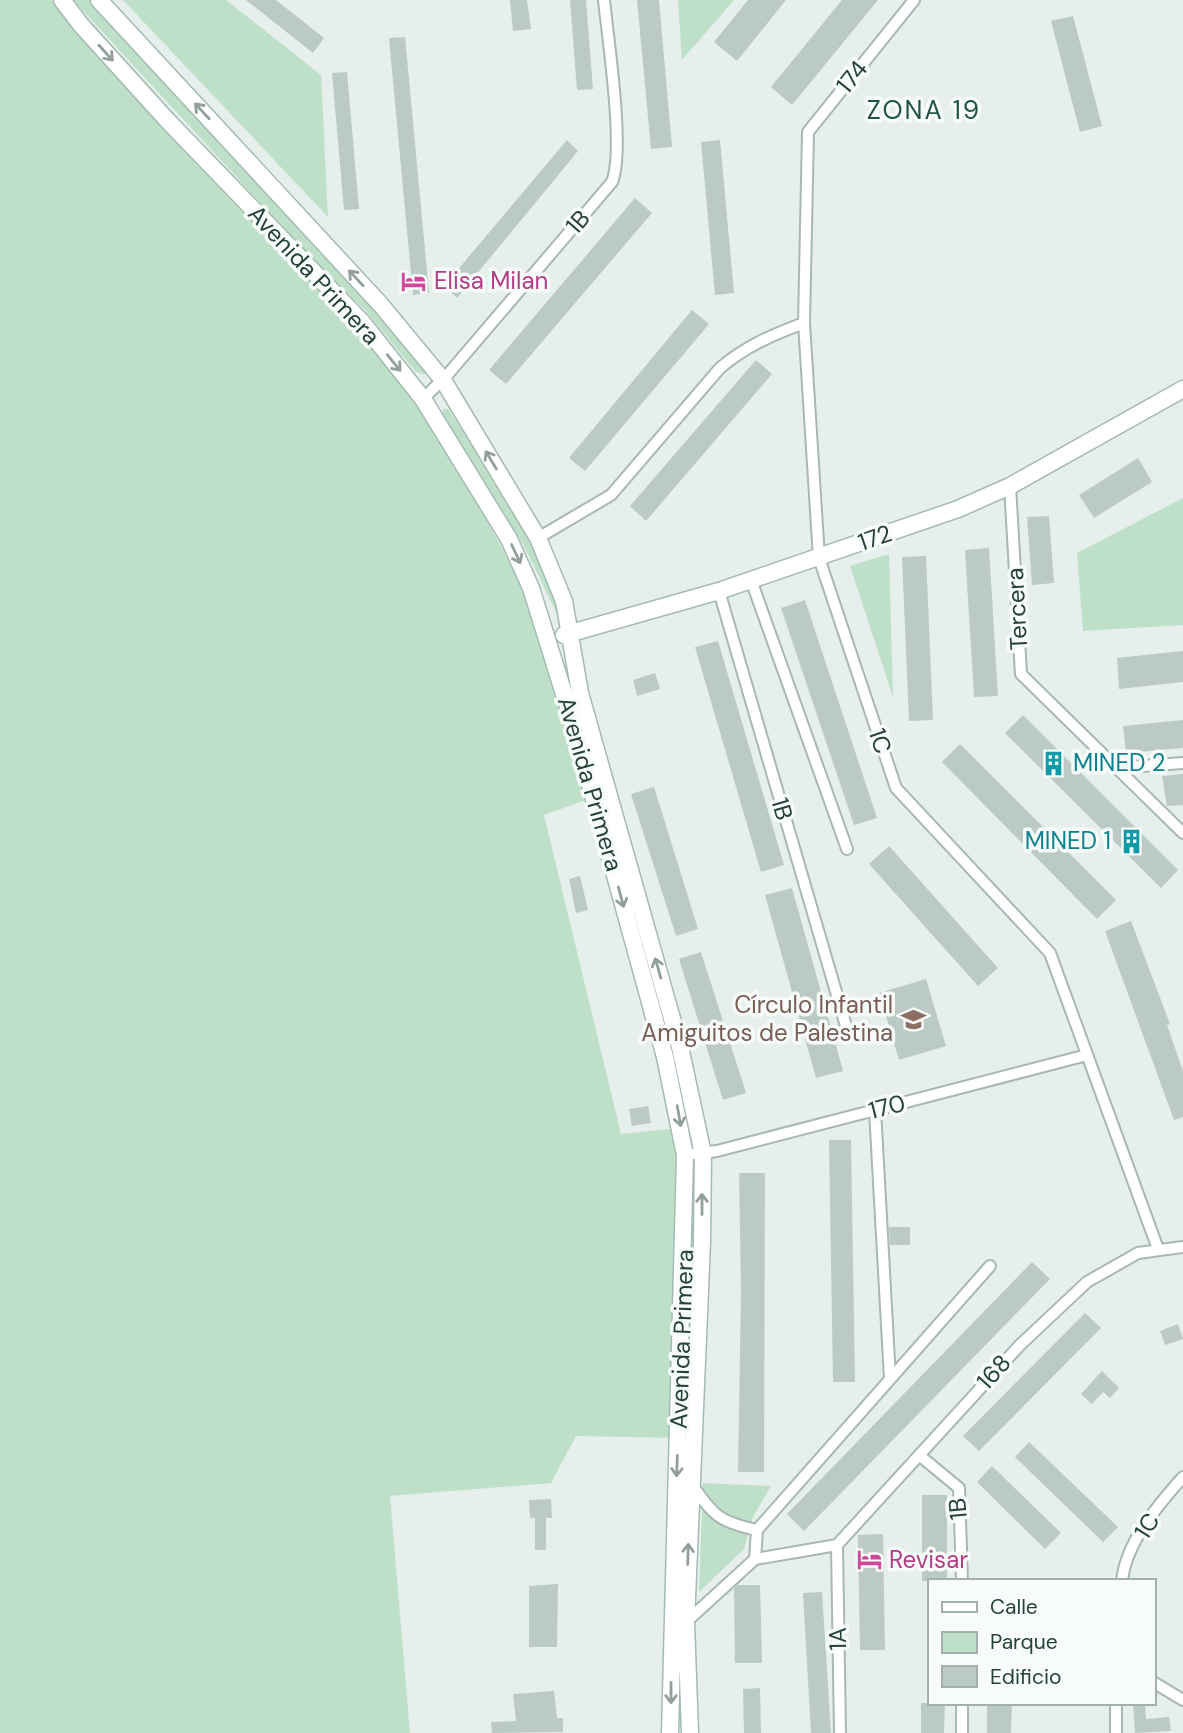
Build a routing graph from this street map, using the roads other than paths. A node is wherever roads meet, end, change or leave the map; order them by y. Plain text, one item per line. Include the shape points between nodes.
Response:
1 (62, 0) edge
2 (99, 0) edge
3 (604, 0) edge
4 (914, 0) edge
5 (806, 160) joint
6 (804, 323) junction
7 (443, 380) junction
8 (1183, 389) edge
9 (423, 399) junction
10 (1010, 486) junction
11 (538, 538) junction
12 (819, 558) junction
13 (751, 580) junction
14 (719, 591) junction
15 (572, 631) junction
16 (550, 642) junction
17 (1183, 762) edge
18 (1117, 768) junction
19 (1183, 833) edge
20 (847, 849) dead end
21 (846, 1026) dead end
22 (1087, 1055) junction
23 (874, 1110) junction
24 (703, 1154) junction
25 (685, 1156) junction
26 (1183, 1247) edge
27 (1158, 1249) junction
28 (990, 1266) dead end
29 (890, 1380) junction
30 (919, 1455) junction
31 (1183, 1477) edge
32 (690, 1482) junction
33 (757, 1530) junction
34 (837, 1545) junction
35 (755, 1559) junction
36 (962, 1579) edge
37 (1123, 1579) edge
38 (686, 1622) junction
39 (1155, 1683) edge
40 (1183, 1700) edge
41 (962, 1705) edge
42 (1116, 1705) edge
43 (670, 1733) edge
44 (690, 1733) edge
45 (840, 1733) edge
46 (962, 1733) edge
47 (1115, 1733) edge

1 -> 9 street, Avenida Primera via 166,120 362,322
7 -> 2 street, Avenida Primera via 382,305
3 - 7 street, 1B via 615,119 616,172 612,182
4 - 5 street, 174 via 808,132
5 - 6 street, 1C
6 - 11 street via 739,352 611,495
6 - 12 street, 1C
7 - 9 street, 1B
11 -> 7 street, Avenida Primera
8 - 10 street, 172
9 -> 16 street, Avenida Primera via 509,539
10 - 12 street, 172
10 - 18 street, Tercera via 1021,674
11 - 15 street, Avenida Primera via 565,601
12 - 13 street, 172
12 - 22 street, 1C via 896,788 1051,953
13 - 14 street, 172
13 - 20 street
14 - 15 street, 172
14 - 21 street, 1B
15 - 16 street, 172
24 -> 15 street, Avenida Primera via 680,1047 580,693
16 -> 25 street, Avenida Primera via 665,1057
17 - 18 street
18 - 19 street, Tercera
22 - 23 street, 170
22 - 27 street, 1C
23 - 24 street, 170
23 - 29 street
24 - 25 street, 170
32 -> 24 street, Avenida Primera
25 -> 43 street, Avenida Primera
26 - 27 street, 168
27 - 30 street, 168 via 1138,1253 1087,1282 1020,1345
28 - 29 street
29 - 33 street
30 - 34 street, 168
30 - 36 street, 1B via 958,1488
31 - 37 street, 1C via 1137,1538
32 - 33 street via 712,1515
38 -> 32 street, Avenida Primera
33 - 35 street
34 - 35 street
34 - 45 street, 1A
35 - 38 street
38 - 44 street, Avenida Primera
39 - 40 street
41 - 46 street
42 - 47 street

